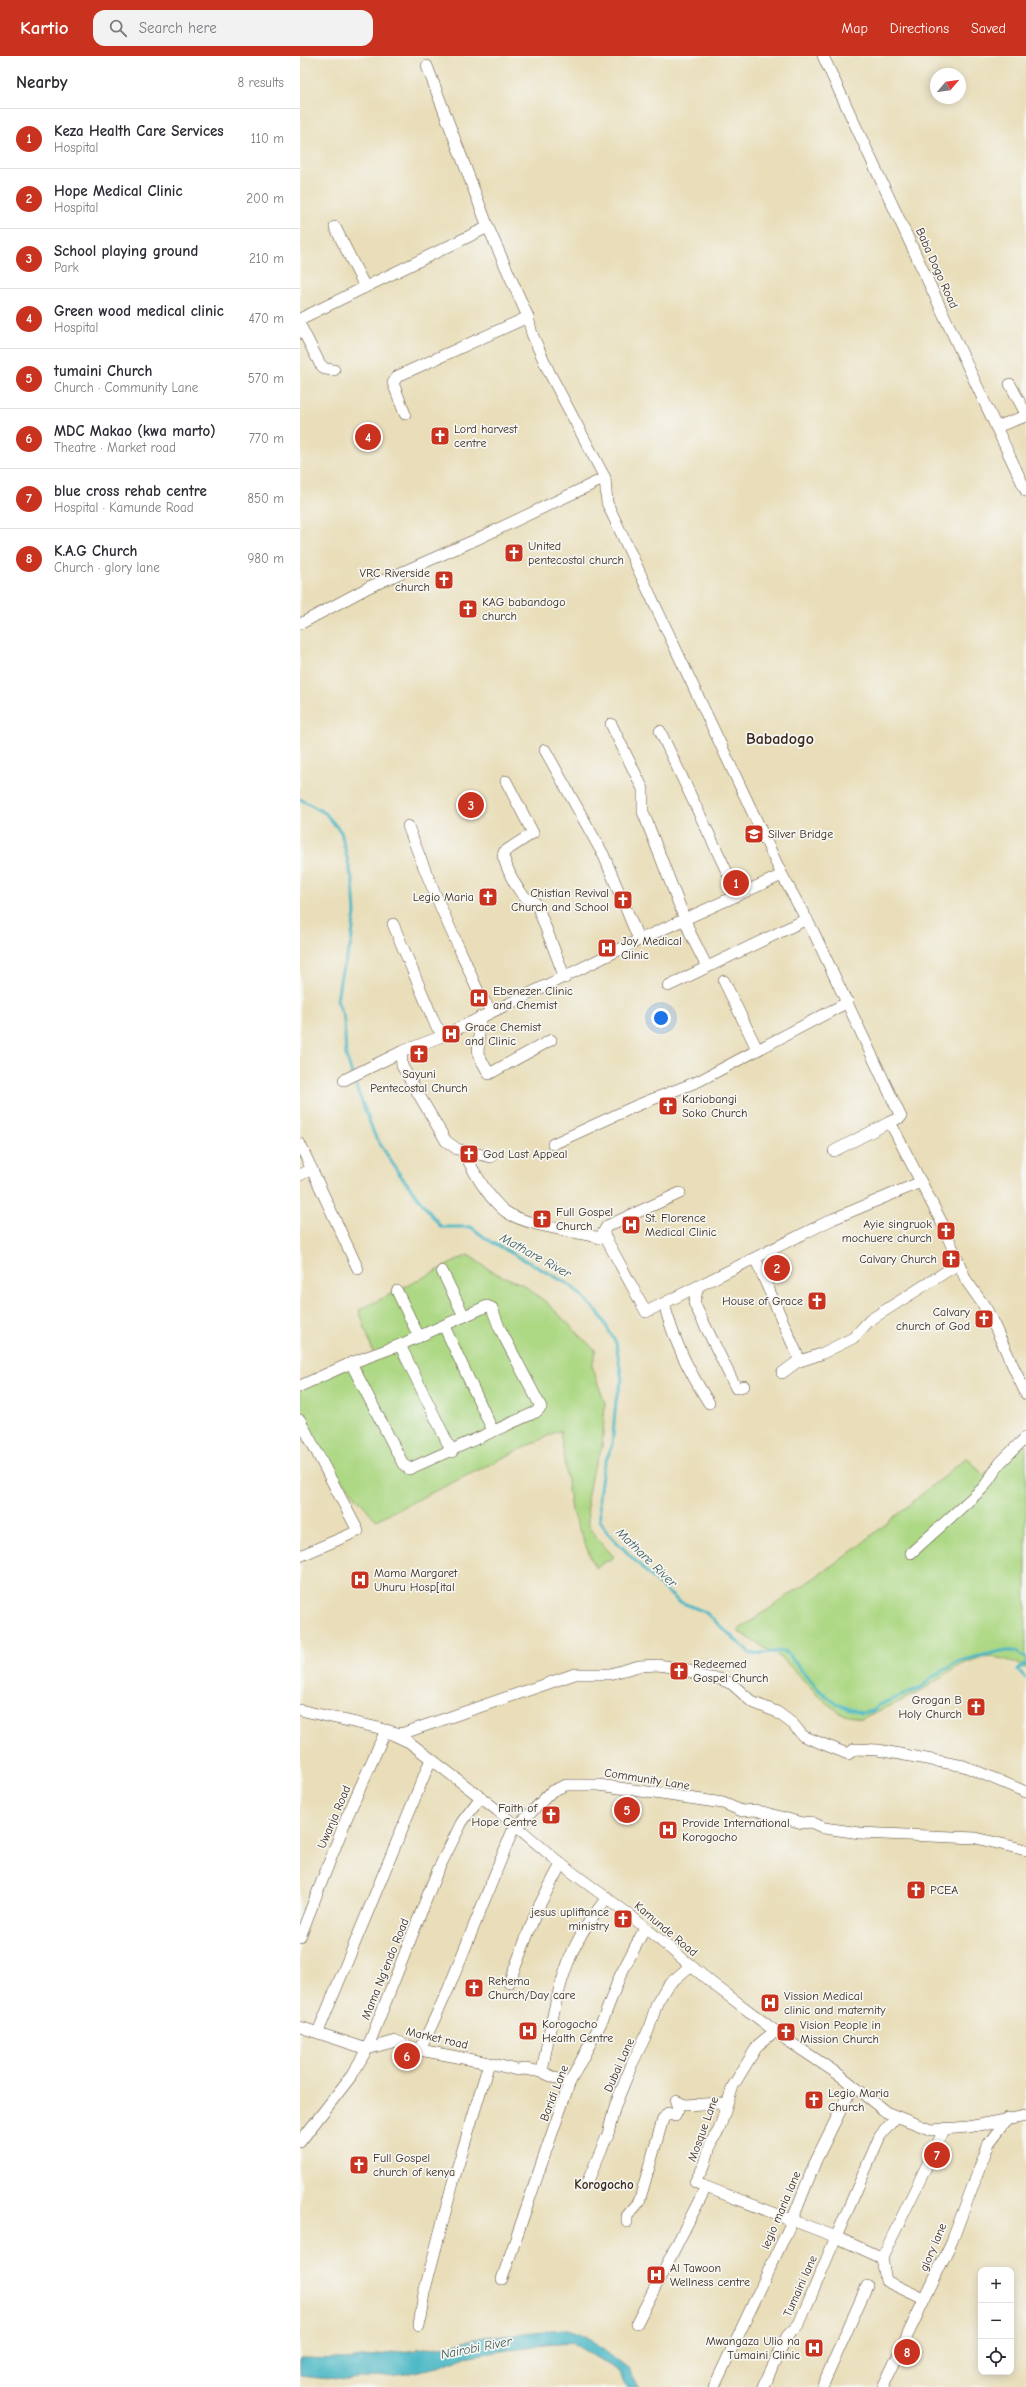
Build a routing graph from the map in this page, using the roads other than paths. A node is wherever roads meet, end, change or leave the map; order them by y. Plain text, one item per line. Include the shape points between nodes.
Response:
1 (823, 56) edge
2 (427, 66) dead end
3 (335, 227) dead end
4 (488, 227) junction
5 (365, 287) junction
6 (528, 317) junction
7 (300, 319) edge
8 (300, 325) edge
9 (334, 370) dead end
10 (1010, 384) dead end
11 (405, 414) dead end
12 (1026, 415) edge
13 (996, 427) junction
14 (605, 478) junction
15 (1026, 491) edge
16 (300, 624) edge
17 (611, 724) dead end
18 (660, 731) dead end
19 (545, 750) dead end
20 (506, 781) dead end
21 (408, 826) dead end
22 (782, 875) junction
23 (738, 895) junction
24 (686, 919) junction
25 (807, 919) junction
26 (393, 924) dead end
27 (639, 940) junction
28 (707, 967) junction
29 (565, 978) junction
30 (724, 981) dead end
31 (668, 986) dead end
32 (848, 1002) junction
33 (493, 1011) junction
34 (480, 1017) junction
35 (445, 1035) junction
36 (550, 1040) dead end
37 (757, 1049) junction
38 (401, 1052) junction
39 (345, 1080) dead end
40 (890, 1122) junction
41 (300, 1144) edge
42 (553, 1144) dead end
43 (834, 1151) dead end
44 (464, 1152) dead end
45 (490, 1157) dead end
46 (312, 1169) junction
47 (300, 1175) edge
48 (921, 1182) junction
49 (680, 1193) dead end
50 (602, 1236) junction
51 (755, 1258) junction
52 (958, 1264) junction
53 (358, 1270) dead end
54 (442, 1271) dead end
55 (698, 1287) junction
56 (397, 1291) dead end
57 (643, 1298) dead end
58 (664, 1304) junction
59 (464, 1316) junction
60 (444, 1326) junction
61 (419, 1337) junction
62 (400, 1345) junction
63 (800, 1360) junction
64 (350, 1363) junction
65 (782, 1373) dead end
66 (300, 1386) edge
67 (744, 1386) dead end
68 (1026, 1394) edge
69 (709, 1403) dead end
70 (300, 1420) edge
71 (493, 1431) junction
72 (1026, 1437) edge
73 (452, 1452) junction
74 (911, 1553) dead end
75 (300, 1556) edge
76 (300, 1710) edge
77 (386, 1730) junction
78 (431, 1759) junction
79 (1026, 1792) edge
80 (481, 1797) junction
81 (516, 1827) junction
82 (1026, 1850) edge
83 (562, 1864) junction
84 (607, 1897) junction
85 (645, 1928) junction
86 (300, 1937) edge
87 (690, 1966) junction
88 (509, 1983) dead end
89 (300, 2027) edge
90 (775, 2031) junction
91 (318, 2032) junction
92 (366, 2049) junction
93 (420, 2050) junction
94 (489, 2062) junction
95 (542, 2072) junction
96 (569, 2084) junction
97 (852, 2087) junction
98 (725, 2107) junction
99 (1026, 2116) edge
100 (896, 2117) junction
101 (1008, 2118) junction
102 (945, 2128) junction
103 (300, 2142) edge
104 (587, 2183) dead end
105 (706, 2187) junction
106 (792, 2220) junction
107 (627, 2222) dead end
108 (836, 2237) junction
109 (882, 2258) junction
110 (502, 2279) dead end
111 (867, 2286) dead end
112 (924, 2299) junction
113 (637, 2323) dead end
114 (419, 2325) dead end
115 (714, 2387) edge
116 (763, 2387) edge
117 (822, 2387) edge
118 (883, 2387) edge

1 - 13 street, Baba Dogo Road
2 - 4 street
3 - 5 street
4 - 5 street
4 - 6 street
5 - 7 street
6 - 11 street via 398,376 393,383
6 - 14 street via 532,334 548,372
8 - 9 street via 320,364 325,369
10 - 12 street
12 - 13 street
13 - 15 street, Baba Dogo Road
14 - 16 street via 369,587
14 - 22 street via 607,503
17 - 24 street via 643,789 643,812
18 - 23 street
19 - 27 street via 604,856
20 - 29 street via 533,833 504,852 503,856 520,890 536,905
21 - 33 street via 440,910 477,989 486,1005
22 - 23 street
22 - 25 street
23 - 24 street
24 - 27 street
24 - 28 street
25 - 28 street
25 - 32 street
26 - 35 street via 436,1026
27 - 29 street
28 - 31 street
29 - 33 street
30 - 37 street
32 - 37 street
32 - 40 street via 901,1117
33 - 34 street
34 - 35 street
34 - 36 street via 478,1054 490,1074
35 - 38 street
37 - 42 street via 699,1081 638,1105
38 - 39 street
38 - 45 street via 402,1066 446,1142 457,1148
40 - 43 street
40 - 48 street
41 - 46 street
44 - 50 street via 473,1171 506,1211 519,1218
46 - 47 street
46 - 53 street
48 - 51 street via 833,1219
48 - 52 street
49 - 50 street via 607,1226
50 - 57 street via 632,1271
50 - 58 street via 646,1312
51 - 55 street
51 - 63 street
52 - 63 street via 870,1320 853,1338 821,1354
52 - 68 street via 987,1310
54 - 59 street
55 - 58 street
55 - 67 street via 694,1303 736,1388
56 - 61 street
58 - 69 street via 672,1334 686,1367
59 - 60 street
59 - 71 street via 487,1306 492,1308 499,1327 541,1407 536,1412
60 - 61 street
60 - 71 street
61 - 62 street
62 - 64 street
62 - 73 street
63 - 65 street
64 - 66 street
64 - 73 street via 405,1466 409,1469 415,1468
70 - 75 street via 358,1531
71 - 73 street
72 - 74 street via 1000,1463 984,1487
76 - 77 street, Kamunde Road
77 - 78 street, Kamunde Road via 409,1742
77 - 79 street via 401,1734 575,1674 610,1674 639,1666 668,1666 732,1684 752,1702 777,1712 793,1724 803,1736 833,1750 848,1754 855,1749 878,1750 964,1766
77 - 86 street, Uwanja Road via 347,1817
78 - 80 street, Kamunde Road
78 - 91 street
80 - 81 street, Kamunde Road
80 - 92 street, Mama Ng'endo Road via 462,1822 437,1872
81 - 82 street, Community Lane via 552,1791 566,1784 580,1784 723,1803 742,1811 756,1810 811,1822 824,1828 860,1833 976,1838
81 - 83 street, Kamunde Road
81 - 93 street, Community Lane
83 - 84 street, Kamunde Road
83 - 88 street via 537,1910
84 - 85 street, Kamunde Road
84 - 95 street via 580,1935 572,1955 555,2009
85 - 87 street, Kamunde Road
85 - 96 street, Baridi Lane via 620,1976 604,2017
87 - 90 street, Kamunde Road
87 - 104 street, Dubai Lane via 667,1986 657,2003 648,2031 614,2106 608,2134
89 - 91 street
90 - 97 street, Kamunde Road via 841,2076
90 - 98 street, Mosque Lane via 758,2044 733,2086
91 - 92 street
92 - 93 street, Market road via 396,2041
92 - 103 street, Mama Ng'endo Road via 352,2074
93 - 94 street, Market road
94 - 95 street, Market road via 517,2070
94 - 114 street via 453,2182 424,2293
95 - 96 street, Market road
96 - 110 street, Baridi Lane
97 - 100 street, Kamunde Road
97 - 106 street, legio maria lane via 816,2160
98 - 105 street, Mosque Lane via 705,2164 695,2182
98 - 107 street via 721,2103 684,2105 676,2101 678,2110 675,2116 668,2113 663,2119 639,2202 627,2216
99 - 101 street, Kamunde Road
100 - 102 street, Kamunde Road via 931,2130
100 - 108 street, Tumaini lane via 880,2136
101 - 102 street, Kamunde Road
101 - 112 street, glory lane via 989,2143 952,2241
102 - 109 street
105 - 106 street
105 - 113 street
106 - 108 street
106 - 115 street, legio maria lane
108 - 109 street
108 - 116 street, Tumaini lane via 799,2324 787,2336
109 - 112 street via 886,2281
111 - 117 street
112 - 118 street, glory lane

